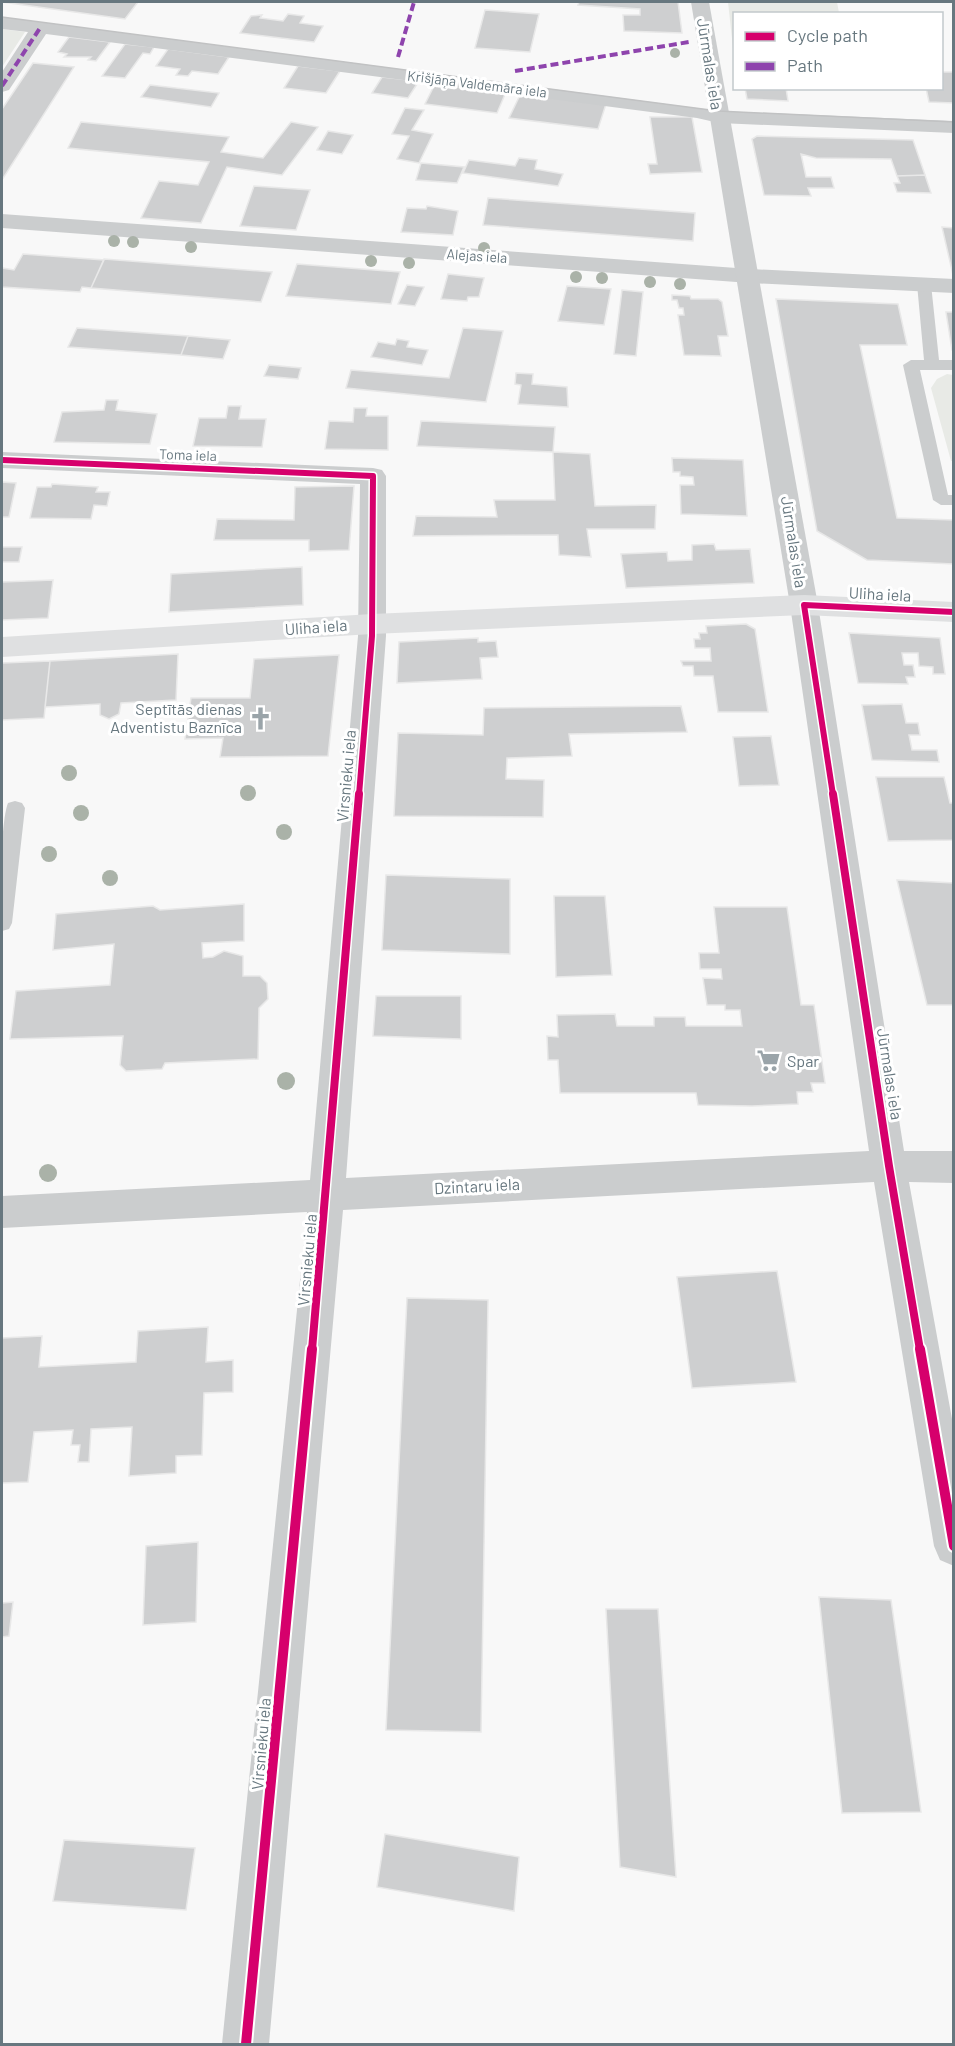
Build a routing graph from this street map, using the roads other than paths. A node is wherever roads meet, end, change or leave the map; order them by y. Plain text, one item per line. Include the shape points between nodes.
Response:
1 (700, 2) edge
2 (2, 23) edge
3 (40, 28) junction
4 (2, 86) edge
5 (719, 117) junction
6 (954, 127) edge
7 (2, 221) edge
8 (750, 276) junction
9 (924, 284) junction
10 (954, 286) edge
11 (932, 364) junction
12 (954, 365) edge
13 (2, 460) edge
14 (374, 476) joint
15 (954, 500) edge
16 (804, 605) junction
17 (954, 612) edge
18 (372, 624) junction
19 (2, 647) edge
20 (15, 808) dead end
21 (2, 923) edge
22 (889, 1166) junction
23 (954, 1167) edge
24 (327, 1193) junction
25 (2, 1212) edge
26 (954, 1546) edge
27 (246, 2044) edge

1 - 5 street, Jūrmalas iela
2 - 3 street, Krišjāņa Valdemāra iela
3 - 4 street
3 - 5 street, Krišjāņa Valdemāra iela
5 - 6 street, Krišjāņa Valdemāra iela
5 - 8 street, Jūrmalas iela
7 - 8 street, Alejas iela
8 - 9 street, Alejas iela
8 - 16 street, Jūrmalas iela
9 - 10 street, Alejas iela
9 - 11 lane
11 - 12 lane
11 - 15 lane via 912,365 941,500
13 - 14 street, Toma iela
14 - 18 street, Virsnieku iela
16 - 17 main road, Uliha iela
16 - 18 main road, Uliha iela
16 - 22 street, Jūrmalas iela
18 - 19 main road, Uliha iela
18 - 24 street, Virsnieku iela
20 - 21 lane
22 - 23 street, Dzintaru iela
22 - 24 street, Dzintaru iela
22 - 26 street, Jūrmalas iela
24 - 25 street, Dzintaru iela
24 - 27 street, Virsnieku iela

